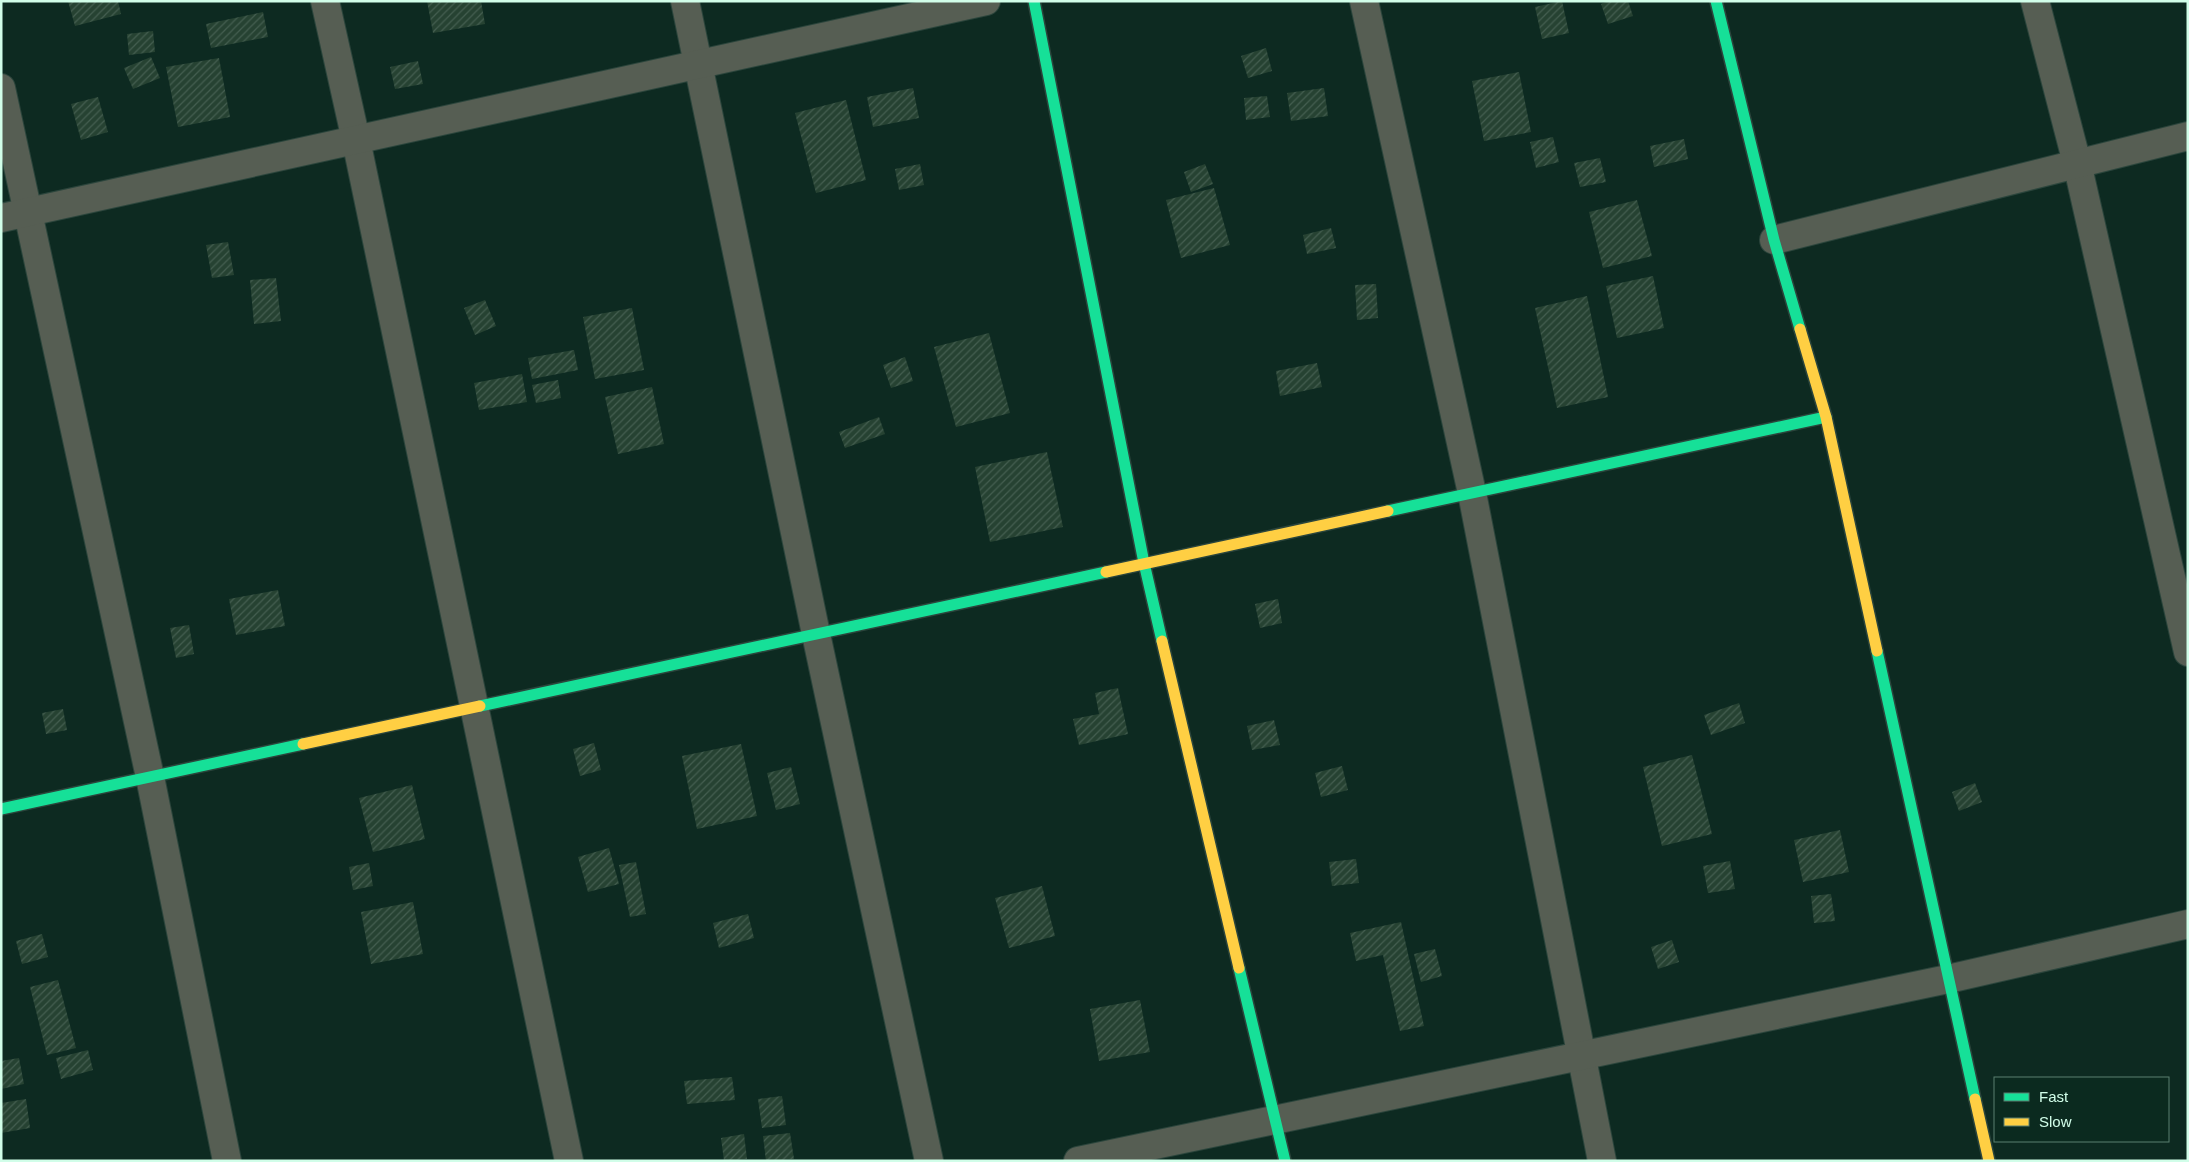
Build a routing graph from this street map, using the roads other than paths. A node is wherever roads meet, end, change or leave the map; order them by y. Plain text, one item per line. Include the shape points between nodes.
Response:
1 (324, 1) edge
2 (685, 1) edge
3 (986, 1) edge
4 (1034, 1) edge
5 (1364, 1) edge
6 (1716, 1) edge
7 (2035, 1) edge
8 (698, 64) junction
9 (1, 88) edge
10 (2188, 136) edge
11 (356, 140) junction
12 (2077, 163) junction
13 (29, 212) junction
14 (1, 218) edge
15 (1774, 240) junction
16 (1826, 417) junction
17 (1472, 493) junction
18 (1144, 563) junction
19 (816, 634) junction
20 (2188, 652) edge
21 (474, 707) junction
22 (150, 777) junction
23 (1, 808) edge
24 (2188, 924) edge
25 (1948, 979) junction
26 (1582, 1055) junction
27 (1277, 1119) junction
28 (227, 1161) edge
29 (569, 1161) edge
30 (930, 1161) edge
31 (1078, 1161) edge
32 (1286, 1161) edge
33 (1602, 1161) edge
34 (1989, 1161) edge

1 - 11 street
2 - 8 street
3 - 8 street
4 - 18 street
5 - 17 street
6 - 15 street
7 - 12 street
8 - 11 street
8 - 19 street
9 - 13 street
10 - 12 street
11 - 13 street
11 - 21 street
12 - 15 street
12 - 20 street
13 - 14 street
13 - 22 street
15 - 16 street
16 - 17 street
16 - 25 street
17 - 18 street
17 - 26 street
18 - 19 street
18 - 27 street
19 - 21 street
19 - 30 street
21 - 22 street
21 - 29 street
22 - 23 street
22 - 28 street
24 - 25 street
25 - 26 street
25 - 34 street
26 - 27 street
26 - 33 street
27 - 31 street
27 - 32 street

